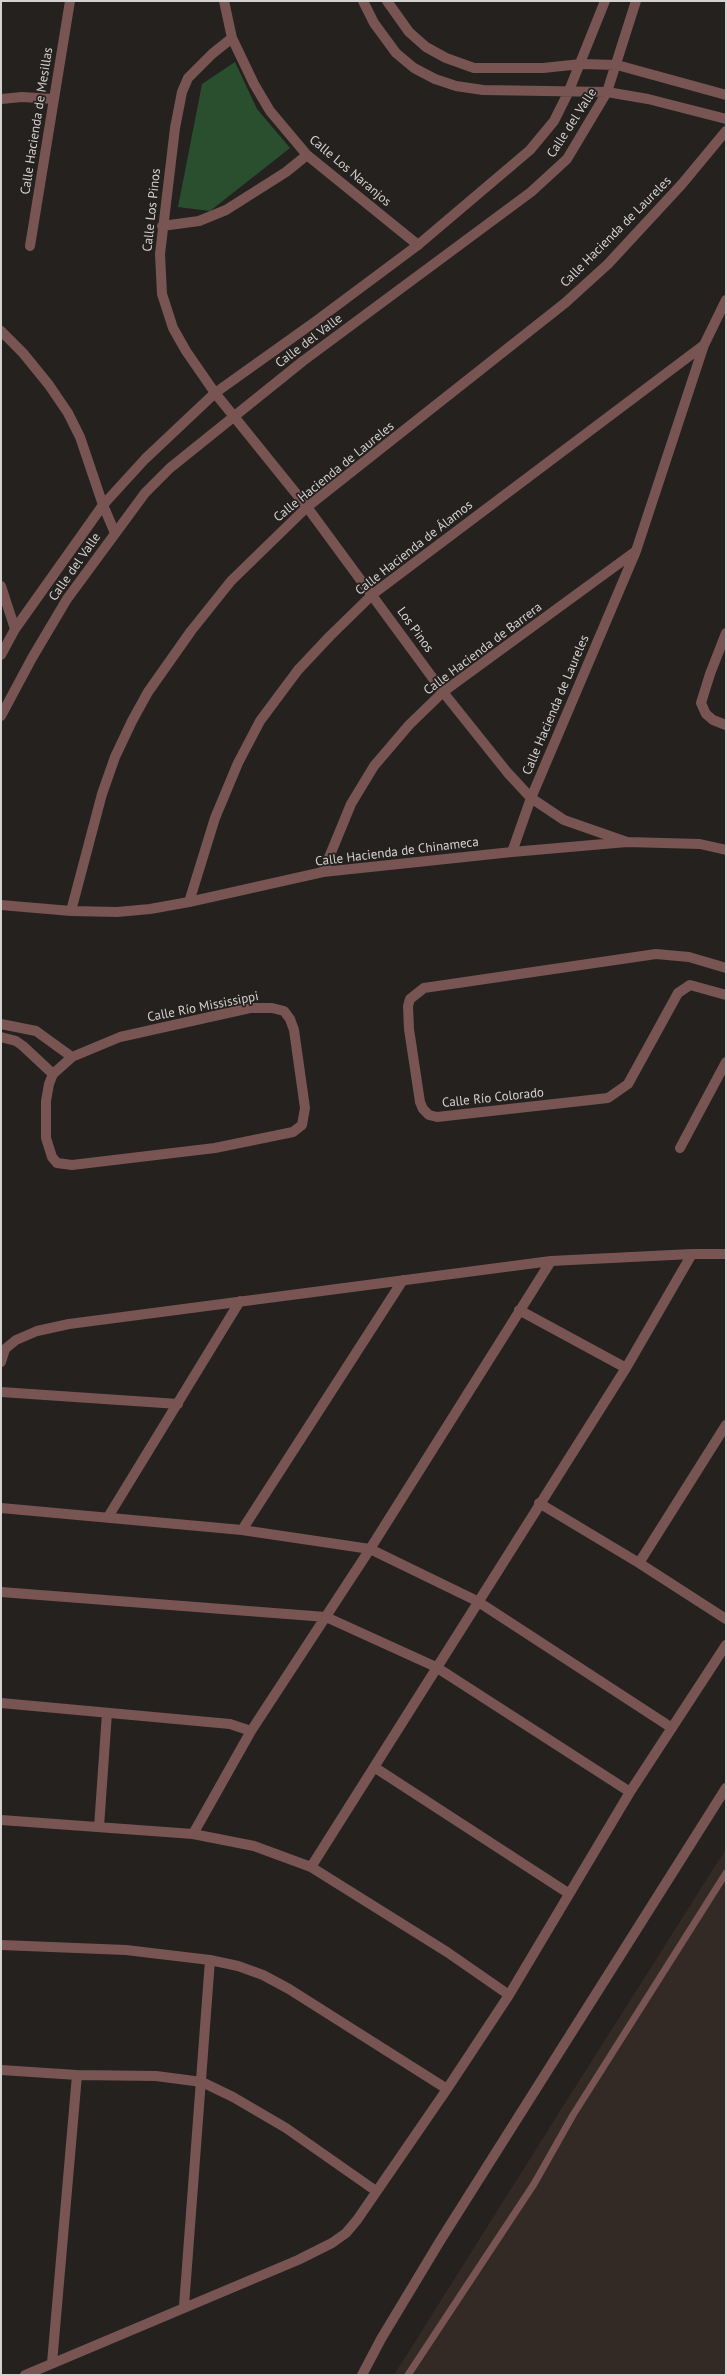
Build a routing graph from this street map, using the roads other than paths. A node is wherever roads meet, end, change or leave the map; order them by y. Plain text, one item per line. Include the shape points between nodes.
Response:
1 (70, 1) edge
2 (224, 1) edge
3 (363, 1) edge
4 (386, 1) edge
5 (605, 1) edge
6 (636, 1) edge
7 (232, 38) junction
8 (581, 64) junction
9 (617, 65) junction
10 (608, 92) junction
11 (568, 93) junction
12 (726, 95) edge
13 (1, 99) edge
14 (54, 99) junction
15 (726, 120) edge
16 (726, 131) edge
17 (307, 155) junction
18 (162, 226) junction
19 (418, 245) junction
20 (30, 246) dead end
21 (726, 300) edge
22 (1, 331) edge
23 (704, 345) junction
24 (215, 392) junction
25 (233, 416) junction
26 (102, 505) junction
27 (308, 507) junction
28 (115, 533) junction
29 (636, 551) junction
30 (1, 586) edge
31 (373, 594) junction
32 (15, 629) junction
33 (726, 633) edge
34 (1, 655) edge
35 (443, 692) junction
36 (1, 716) edge
37 (726, 725) edge
38 (531, 798) junction
39 (627, 842) junction
40 (726, 850) edge
41 (512, 852) junction
42 (323, 872) junction
43 (190, 902) junction
44 (1, 905) edge
45 (71, 911) junction
46 (726, 968) edge
47 (726, 995) edge
48 (1, 1024) edge
49 (1, 1037) edge
50 (72, 1058) junction
51 (726, 1062) edge
52 (54, 1074) junction
53 (680, 1148) dead end
54 (692, 1254) junction
55 (726, 1254) edge
56 (551, 1261) junction
57 (403, 1280) junction
58 (240, 1301) junction
59 (519, 1310) junction
60 (1, 1362) edge
61 (626, 1368) junction
62 (1, 1392) edge
63 (178, 1404) junction
64 (726, 1425) edge
65 (539, 1503) junction
66 (1, 1508) edge
67 (108, 1518) junction
68 (242, 1530) junction
69 (370, 1549) junction
70 (639, 1563) junction
71 (1, 1592) edge
72 (477, 1601) junction
73 (326, 1617) junction
74 (726, 1619) edge
75 (726, 1645) edge
76 (436, 1667) junction
77 (1, 1703) edge
78 (107, 1713) junction
79 (672, 1728) junction
80 (251, 1731) junction
81 (374, 1767) junction
82 (726, 1788) edge
83 (630, 1792) junction
84 (1, 1820) edge
85 (99, 1827) junction
86 (193, 1834) junction
87 (311, 1867) junction
88 (726, 1873) edge
89 (568, 1893) junction
90 (1, 1945) edge
91 (210, 1960) junction
92 (509, 1995) junction
93 (1, 2070) edge
94 (77, 2074) junction
95 (202, 2082) junction
96 (447, 2089) junction
97 (376, 2191) junction
98 (184, 2306) junction
99 (52, 2363) junction
100 (25, 2375) edge
101 (362, 2375) edge
102 (408, 2375) edge

1 - 14 street, Calle Hacienda de Mesillas
2 - 7 street, Calle Los Naranjos
3 - 11 street via 374,23 396,53 414,68 435,79 456,86 483,90
4 - 8 street via 409,32 426,47 446,58 474,68 543,68
5 - 8 street, Calle del Valle
6 - 9 street, Calle del Valle
7 - 17 street, Calle Los Naranjos via 270,111
7 - 18 street, Calle Los Pinos via 188,78 182,92
8 - 9 street
8 - 11 street, Calle del Valle
9 - 10 street, Calle del Valle
9 - 12 street
10 - 11 street
10 - 15 street via 648,99
10 - 25 street, Calle del Valle via 567,159 552,175
11 - 19 street, Calle del Valle via 554,121 530,150
13 - 14 street
14 - 20 street, Calle Hacienda de Mesillas
16 - 27 street, Calle Hacienda de Laureles via 608,264 565,303
17 - 18 street via 280,176 226,210 199,221
17 - 19 street, Calle Los Naranjos
18 - 24 street, Calle Los Pinos via 160,274 166,310 186,351
19 - 24 street, Calle del Valle
21 - 23 street, Calle Hacienda de Laureles
22 - 26 street via 45,379 68,413 80,437
23 - 29 street, Calle Hacienda de Laureles
23 - 31 street, Calle Hacienda de Álamos
24 - 25 street, Los Pinos
24 - 26 street, Calle del Valle via 145,458
25 - 27 street, Los Pinos
25 - 28 street, Calle del Valle via 170,468 145,493
26 - 28 street
26 - 32 street, Calle del Valle
27 - 31 street, Los Pinos
27 - 45 street, Calle Hacienda de Laureles via 231,581 191,631 148,692 132,721 110,772
28 - 36 street, Calle del Valle via 67,599
29 - 35 street, Calle Hacienda de Barrera
29 - 38 street, Calle Hacienda de Laureles
30 - 32 street
31 - 35 street, Los Pinos
31 - 43 street, Calle Hacienda de Álamos via 298,670 260,721 238,763 215,818
32 - 34 street, Calle del Valle
33 - 37 street via 701,703 706,714
35 - 38 street, Los Pinos via 482,744
35 - 42 street, Calle Hacienda de Barrera via 409,725 374,766 351,804
38 - 39 street, Los Pinos via 564,820
38 - 41 street, Calle Hacienda de Laureles
39 - 40 street, Calle Hacienda de Chinameca via 700,844
39 - 41 street, Calle Hacienda de Chinameca
41 - 42 street, Calle Hacienda de Chinameca
42 - 43 street, Calle Hacienda de Chinameca
43 - 45 street, Calle Hacienda de Chinameca via 117,912
44 - 45 street, Calle Hacienda de Chinameca
46 - 47 street, Calle Río Colorado via 689,957 656,954 424,988 410,999 408,1006 420,1102 429,1115 437,1117 608,1098 628,1084 678,993 690,984
48 - 50 street via 36,1030
49 - 52 street via 20,1044
50 - 52 street, Calle Río Mississippi
50 - 52 street, Calle Río Mississippi via 120,1038 250,1008 284,1011 294,1030 306,1108 304,1118 302,1125 293,1132 279,1136 214,1148 64,1165 57,1163 52,1157 46,1138 46,1100
51 - 53 street
54 - 55 street
54 - 56 street
54 - 61 street
56 - 57 street
56 - 59 street
57 - 58 street
57 - 68 street
58 - 60 street via 37,1330 16,1340 5,1349
58 - 63 street
59 - 61 street
59 - 69 street
61 - 65 street
62 - 63 street
63 - 67 street
64 - 70 street
65 - 70 street
65 - 72 street
66 - 67 street
67 - 68 street
68 - 69 street
69 - 72 street
69 - 73 street
70 - 74 street
71 - 73 street
72 - 76 street
72 - 79 street
73 - 76 street
73 - 80 street
75 - 79 street
76 - 81 street
76 - 83 street
77 - 78 street
78 - 80 street via 230,1724
78 - 85 street
79 - 83 street
80 - 86 street
81 - 87 street
81 - 89 street
82 - 101 street via 440,2241
83 - 89 street
84 - 85 street
85 - 86 street
86 - 87 street via 254,1846
87 - 92 street via 447,1952
88 - 102 lane via 577,2108 534,2184
89 - 92 street
90 - 91 street via 126,1950
91 - 95 street
91 - 96 street via 262,1975 289,1989
92 - 96 street
93 - 94 street
94 - 95 street via 156,2076
94 - 99 street
95 - 97 street via 286,2128
95 - 98 street
96 - 97 street
97 - 98 street via 357,2220 332,2243 298,2260
98 - 99 street
99 - 100 street

